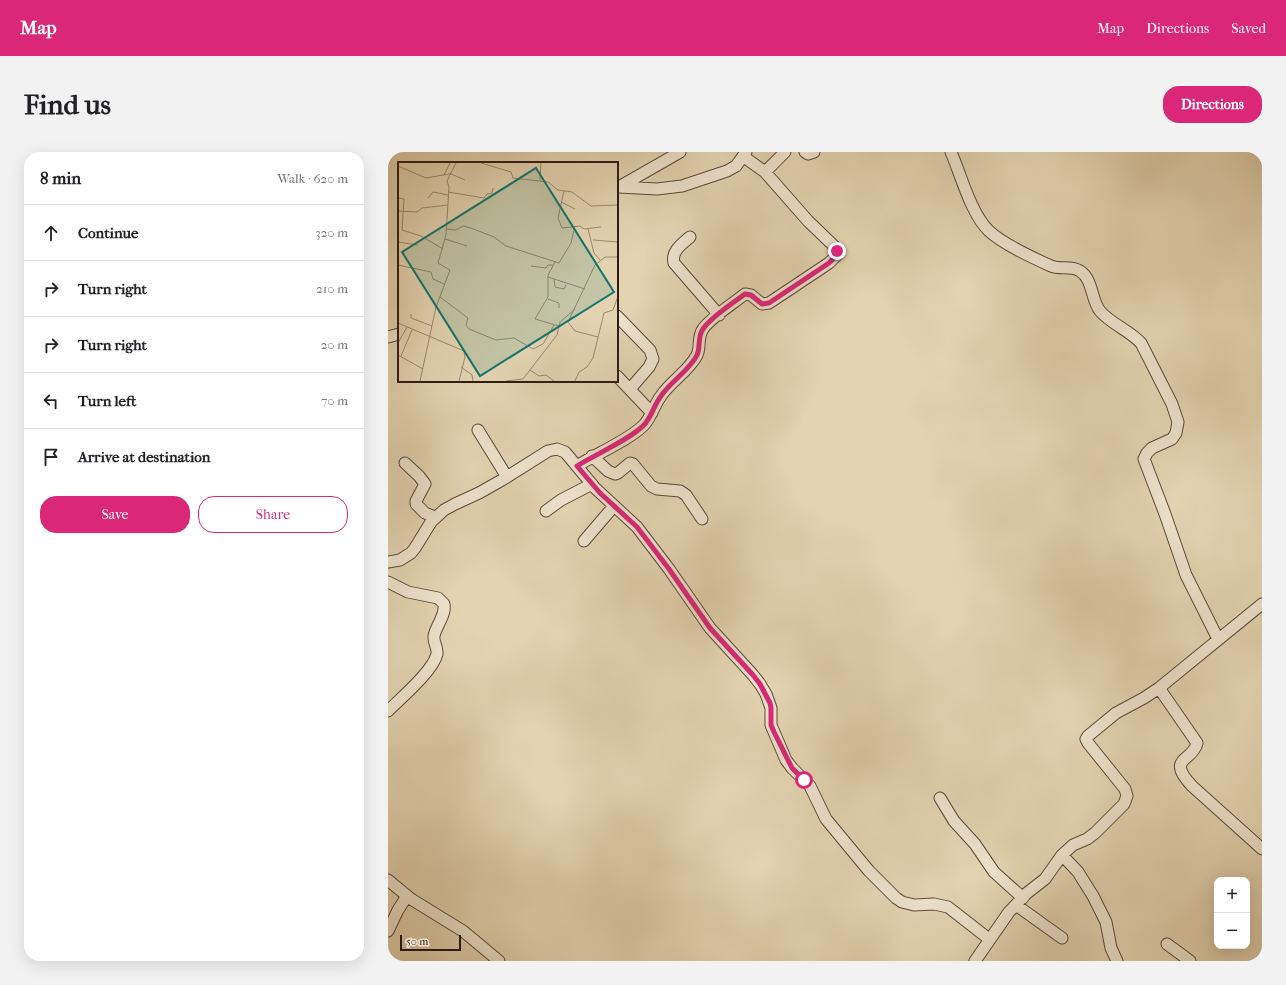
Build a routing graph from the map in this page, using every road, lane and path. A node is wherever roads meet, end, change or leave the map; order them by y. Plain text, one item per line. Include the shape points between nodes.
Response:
1 (680, 152) edge
2 (785, 152) edge
3 (805, 152) edge
4 (814, 152) edge
5 (951, 152) edge
6 (745, 154) edge
7 (765, 172) junction
8 (618, 188) edge
9 (690, 237) dead end
10 (719, 315) junction
11 (618, 317) edge
12 (398, 334) edge
13 (388, 338) edge
14 (618, 377) edge
15 (630, 389) junction
16 (652, 413) junction
17 (478, 430) dead end
18 (592, 456) junction
19 (405, 463) dead end
20 (577, 466) junction
21 (507, 477) junction
22 (592, 484) junction
23 (614, 506) junction
24 (546, 511) dead end
25 (435, 517) junction
26 (702, 518) dead end
27 (584, 541) dead end
28 (388, 562) edge
29 (388, 582) edge
30 (1262, 604) edge
31 (1218, 640) junction
32 (1159, 688) junction
33 (388, 711) edge
34 (940, 798) dead end
35 (1262, 849) edge
36 (1062, 855) junction
37 (388, 880) edge
38 (407, 896) junction
39 (1020, 901) junction
40 (388, 931) edge
41 (1062, 938) dead end
42 (990, 939) junction
43 (1167, 944) dead end
44 (499, 961) edge
45 (975, 961) edge
46 (1117, 961) edge
47 (1190, 961) edge

1 - 8 street
2 - 7 street
3 - 4 street
5 - 31 street via 975,213 988,231 1009,245 1051,266 1070,267 1081,271 1086,277 1099,310 1141,343 1172,404 1178,422 1172,439 1152,448 1144,459 1186,575
6 - 7 street
6 - 8 street via 736,166 727,171 682,186 657,189
7 - 10 street via 834,246 836,256 769,303 762,304 751,295 745,294
9 - 10 street via 674,253 674,263
10 - 16 street via 701,332 699,350 692,363 662,394
11 - 15 street via 650,350 653,359
12 - 13 street
14 - 15 street
15 - 16 street
16 - 18 street via 635,432
17 - 21 street
18 - 20 street
18 - 26 street via 615,474 630,463 633,464 651,486 686,494
19 - 25 street via 425,484 416,504 425,513
20 - 21 street via 565,452 552,449
20 - 22 street
21 - 25 street
22 - 23 street
22 - 24 street
23 - 27 street
23 - 42 street via 637,527 710,628 760,684 771,708 771,725 786,760 810,786 826,819 870,871 902,902 914,906 934,904 948,907
25 - 28 street via 411,553 400,560
29 - 33 street via 408,592 438,598 445,608 434,635 437,653 432,664
30 - 31 street
31 - 32 street
32 - 35 street via 1197,743 1181,764 1183,775
32 - 36 street via 1116,712 1087,738 1088,743 1125,789 1127,799 1095,833 1073,845
34 - 39 street via 954,821
36 - 39 street via 1045,879
36 - 46 street via 1078,872 1106,922 1111,948
37 - 38 street
38 - 40 street
38 - 44 street via 463,931
39 - 41 street
39 - 42 street
42 - 45 street
43 - 47 street

